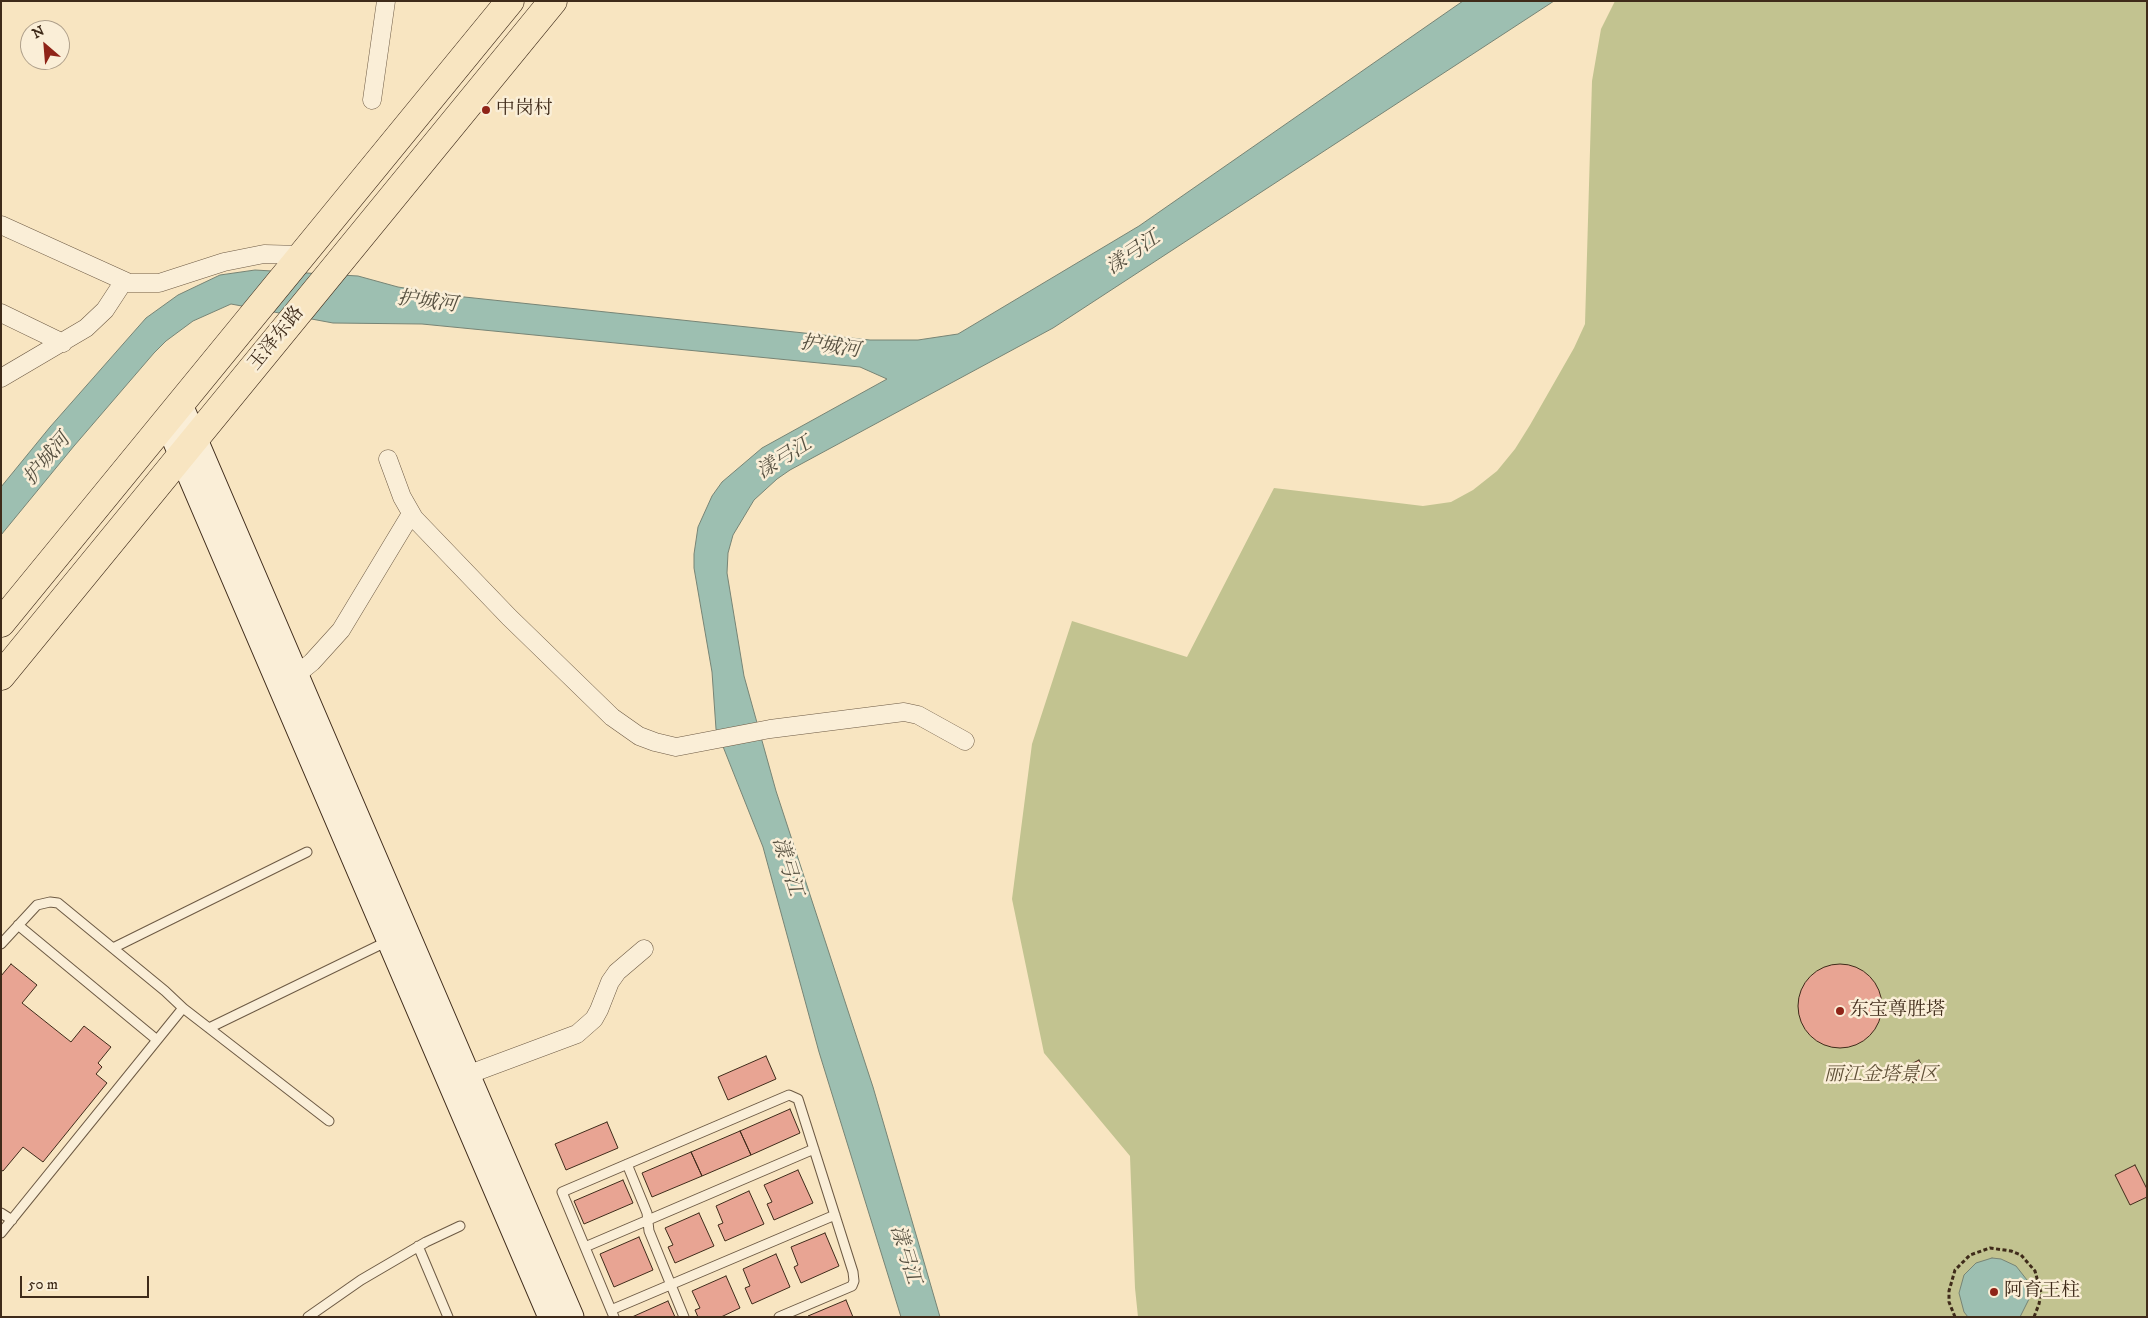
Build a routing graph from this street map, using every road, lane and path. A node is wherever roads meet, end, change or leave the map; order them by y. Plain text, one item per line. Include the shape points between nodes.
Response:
1 (386, 1) edge
2 (510, 1) edge
3 (553, 1) edge
4 (372, 100) dead end
5 (1, 225) edge
6 (303, 255) junction
7 (124, 281) junction
8 (1, 313) edge
9 (63, 343) junction
10 (1, 378) edge
11 (173, 413) junction
12 (188, 448) junction
13 (388, 459) dead end
14 (411, 514) junction
15 (1, 623) edge
16 (1, 676) edge
17 (295, 676) junction
18 (965, 741) dead end
19 (307, 852) dead end
20 (18, 925) junction
21 (389, 940) junction
22 (1, 944) edge
23 (113, 948) junction
24 (644, 949) dead end
25 (183, 1008) junction
26 (209, 1028) junction
27 (157, 1040) junction
28 (467, 1075) junction
29 (330, 1121) dead end
30 (814, 1150) junction
31 (627, 1164) junction
32 (1, 1213) edge
33 (835, 1215) junction
34 (12, 1220) junction
35 (648, 1220) junction
36 (460, 1226) dead end
37 (1, 1233) edge
38 (418, 1246) junction
39 (585, 1247) junction
40 (671, 1285) junction
41 (613, 1313) edge
42 (308, 1317) edge
43 (448, 1317) edge
44 (551, 1317) edge
45 (571, 1317) edge
46 (684, 1317) edge
47 (779, 1317) edge
48 (1955, 1317) edge
49 (2034, 1317) edge

1 - 4 street
2 - 6 main road, 玉泽东路
3 - 12 main road, 玉泽东路
5 - 7 street
6 - 7 street via 264,254 224,262 159,283
6 - 11 main road, 玉泽东路
7 - 9 street via 98,318
8 - 9 street
9 - 10 street
11 - 12 street
11 - 15 main road, 玉泽东路
12 - 16 main road, 玉泽东路
12 - 17 street
12 - 21 street
13 - 14 street
14 - 17 street via 341,630
14 - 18 street via 509,617 625,728 655,742 676,747 770,729 904,712 918,715
17 - 28 street
19 - 23 lane
20 - 22 lane
20 - 23 lane via 37,905 58,903
20 - 27 lane
21 - 26 lane
21 - 44 street
23 - 25 lane
24 - 28 street via 610,982 600,1010 577,1034
25 - 26 lane
25 - 27 lane
26 - 29 lane
27 - 34 lane
28 - 45 street
30 - 31 lane via 798,1099 789,1095
30 - 33 lane
30 - 35 lane
31 - 35 lane
31 - 39 lane via 562,1192
32 - 34 lane
33 - 40 lane
33 - 47 lane via 853,1272 852,1286
34 - 37 lane
35 - 39 lane
35 - 40 lane via 649,1231
36 - 38 lane
38 - 42 lane
38 - 43 lane
39 - 41 lane
40 - 41 lane
40 - 46 lane
48 - 49 path via 1949,1302 1955,1270 1970,1255 1990,1248 2021,1256 2035,1271 2040,1293

